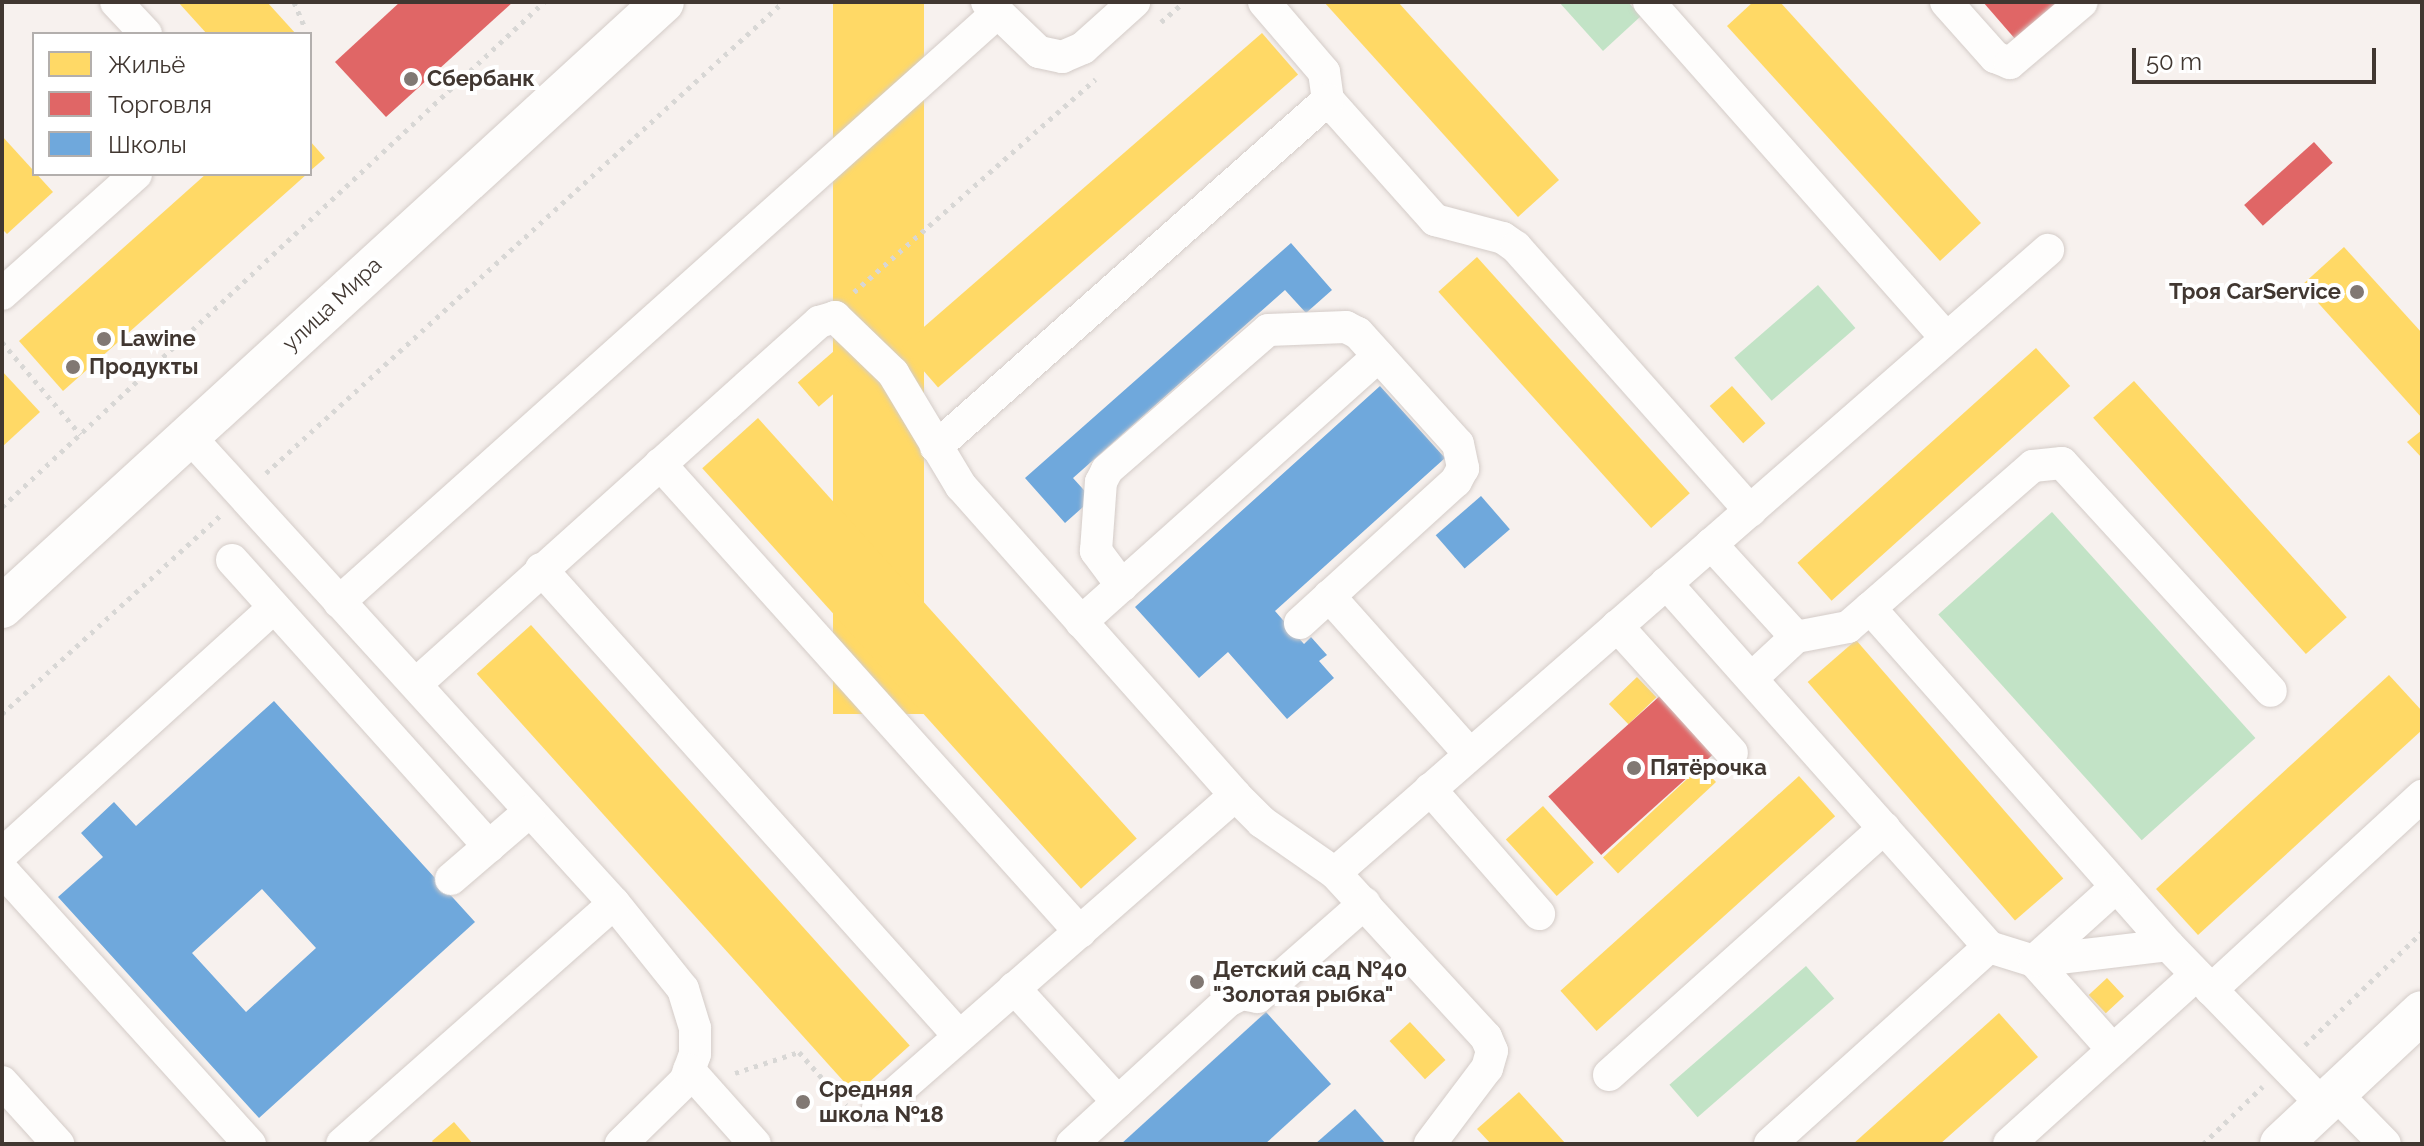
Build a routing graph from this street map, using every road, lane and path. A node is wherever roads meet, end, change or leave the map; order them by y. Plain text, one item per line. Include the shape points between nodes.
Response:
1 (116, 2) edge
2 (294, 2) edge
3 (544, 2) edge
4 (663, 2) edge
5 (783, 2) edge
6 (1134, 2) edge
7 (1184, 2) edge
8 (1264, 2) edge
9 (1649, 2) edge
10 (1946, 2) edge
11 (2082, 2) edge
12 (992, 8) edge
13 (304, 25) dead end
14 (144, 32) edge
15 (1149, 33) dead end
16 (1101, 74) dead end
17 (1328, 100) junction
18 (134, 176) edge
19 (2048, 250) dead end
20 (2, 294) edge
21 (819, 322) junction
22 (1946, 338) junction
23 (2, 342) edge
24 (1378, 356) junction
25 (80, 434) junction
26 (189, 436) junction
27 (936, 447) junction
28 (660, 464) junction
29 (243, 495) junction
30 (2, 507) edge
31 (1750, 511) junction
32 (1711, 544) junction
33 (232, 560) dead end
34 (541, 569) junction
35 (1666, 583) junction
36 (1122, 586) junction
37 (1329, 596) junction
38 (339, 602) junction
39 (2, 607) edge
40 (274, 607) junction
41 (1870, 608) junction
42 (1081, 622) junction
43 (1300, 623) dead end
44 (1617, 626) junction
45 (1796, 637) junction
46 (1752, 678) junction
47 (416, 684) junction
48 (2271, 691) dead end
49 (2, 714) edge
50 (1732, 753) dead end
51 (1470, 754) junction
52 (1430, 789) junction
53 (1235, 795) junction
54 (2422, 796) edge
55 (530, 811) junction
56 (1884, 828) junction
57 (489, 846) junction
58 (2, 854) edge
59 (2, 870) edge
60 (1335, 873) junction
61 (451, 879) dead end
62 (2116, 887) junction
63 (614, 903) junction
64 (1365, 903) junction
65 (1539, 914) dead end
66 (1080, 932) junction
67 (2422, 932) edge
68 (2168, 945) junction
69 (1989, 947) junction
70 (2034, 961) junction
71 (2204, 983) junction
72 (1014, 988) junction
73 (2422, 1012) edge
74 (959, 1036) junction
75 (2113, 1050) junction
76 (2285, 1065) junction
77 (689, 1070) junction
78 (1609, 1075) dead end
79 (2, 1082) edge
80 (710, 1094) junction
81 (2329, 1098) junction
82 (1118, 1102) junction
83 (864, 1109) joint
84 (1437, 1142) edge
85 (347, 1143) edge
86 (58, 1144) edge
87 (250, 1144) edge
88 (621, 1144) edge
89 (755, 1144) edge
90 (1072, 1144) edge
91 (1770, 1144) edge
92 (2009, 1144) edge
93 (2203, 1144) edge
94 (2281, 1144) edge
95 (2385, 1144) edge

1 - 14 lane
2 - 13 path
3 - 25 path
4 - 26 main road, улица Мира
5 - 29 path
6 - 12 lane via 1083,48 1062,57 1039,52
7 - 15 path
8 - 17 lane via 1324,72
9 - 22 lane
10 - 11 lane via 1995,57 2010,63
12 - 38 lane
16 - 21 path
17 - 27 lane
17 - 31 lane via 1435,220 1503,238 1516,247
18 - 20 lane
19 - 22 lane
21 - 27 lane via 835,317 847,323 893,373
21 - 28 lane
22 - 31 lane
23 - 25 path
24 - 36 lane
24 - 36 lane via 1346,327 1268,330 1107,470 1101,482 1096,551
24 - 37 lane via 1458,444 1463,468 1456,481
25 - 30 path
26 - 29 lane
26 - 39 main road, улица Мира
27 - 42 lane via 961,486
28 - 34 lane
28 - 66 lane
29 - 38 lane
29 - 49 path
31 - 32 lane
32 - 35 lane
32 - 45 lane
33 - 40 lane
34 - 47 lane
34 - 74 lane
35 - 44 lane
35 - 46 lane
36 - 42 lane
37 - 43 lane
37 - 51 lane
38 - 47 lane
40 - 57 lane
40 - 58 lane
41 - 45 lane via 1848,627
41 - 48 lane via 2033,466 2062,463
41 - 62 lane
42 - 53 lane
44 - 50 lane
44 - 51 lane
45 - 46 lane
46 - 56 lane
47 - 55 lane
51 - 52 lane
52 - 60 lane
52 - 65 lane
53 - 60 lane via 1262,822
53 - 66 lane
54 - 71 lane
55 - 57 lane
55 - 63 lane
56 - 69 lane
56 - 78 lane
57 - 61 lane
59 - 87 lane
60 - 64 lane
62 - 68 lane
62 - 70 lane
63 - 77 lane via 683,989 695,1028
63 - 85 lane
64 - 82 lane via 1258,997 1242,994 1228,1001
64 - 84 lane via 1486,1037 1492,1051 1487,1068
66 - 72 lane
67 - 76 path
68 - 70 lane
68 - 71 lane
69 - 70 lane
69 - 91 lane
70 - 75 lane
71 - 75 lane
71 - 76 lane
72 - 74 lane
72 - 82 lane
73 - 81 main road
74 - 83 lane
75 - 92 lane
76 - 81 lane
76 - 93 path
77 - 80 lane
77 - 88 lane via 660,1109
79 - 86 lane
80 - 83 path via 733,1074 799,1052
80 - 89 lane
81 - 94 main road
81 - 95 lane
82 - 90 lane

